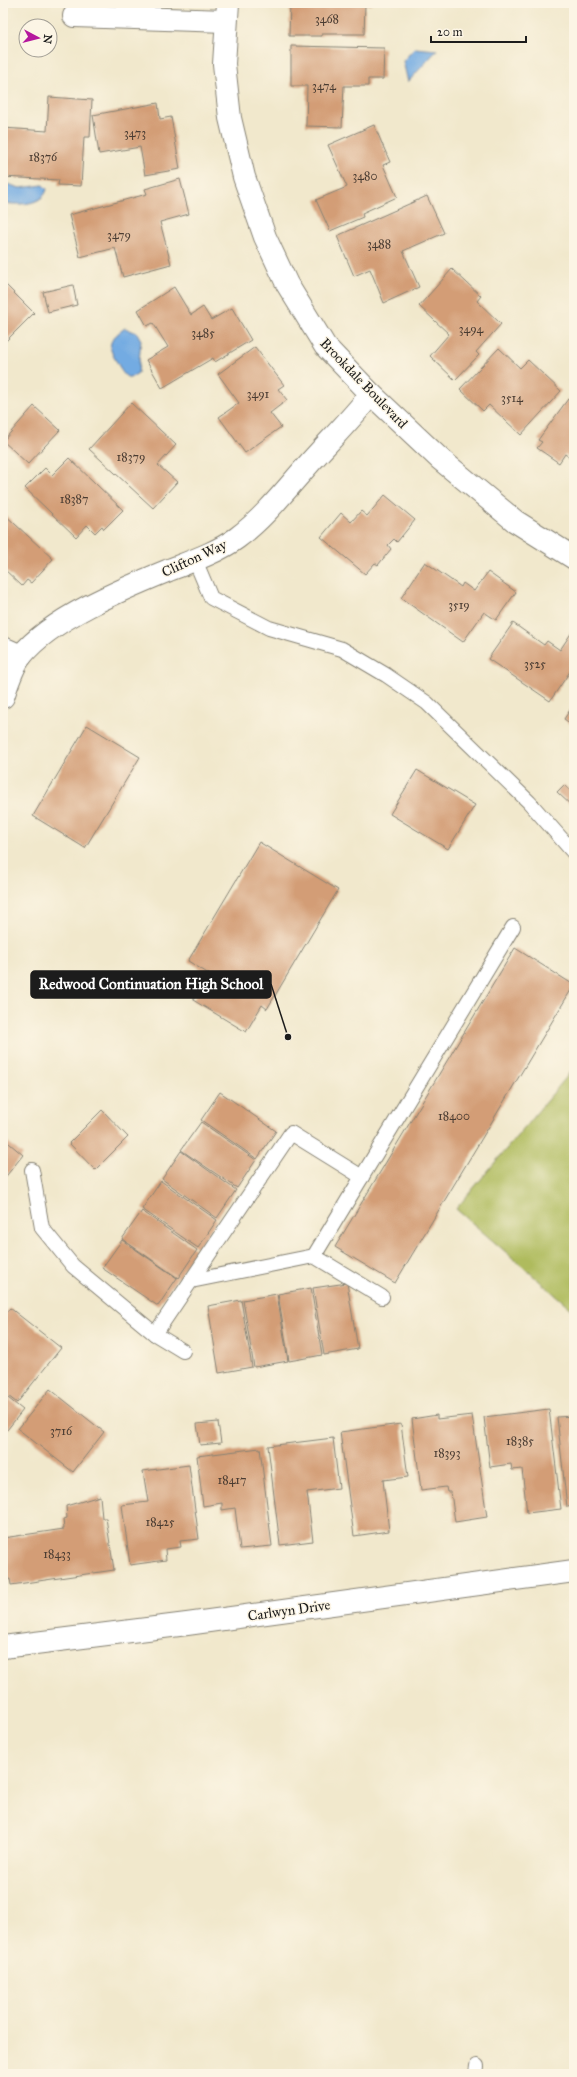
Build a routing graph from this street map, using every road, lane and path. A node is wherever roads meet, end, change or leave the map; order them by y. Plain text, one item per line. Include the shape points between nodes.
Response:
1 (227, 12) edge
2 (74, 16) dead end
3 (371, 394) junction
4 (574, 558) edge
5 (195, 560) junction
6 (12, 652) edge
7 (3, 697) edge
8 (574, 853) edge
9 (513, 927) dead end
10 (32, 1170) dead end
11 (362, 1177) junction
12 (314, 1256) junction
13 (190, 1281) junction
14 (382, 1297) dead end
15 (155, 1334) junction
16 (183, 1351) dead end
17 (574, 1571) edge
18 (3, 1647) edge

1 - 2 street
1 - 3 street, Brookdale Boulevard via 224,64 230,118 244,177 265,236 288,284 324,346
3 - 4 street, Brookdale Boulevard via 440,459 515,521
3 - 5 street, Clifton Way via 258,519 237,538
5 - 6 street, Clifton Way via 90,605
5 - 8 lane via 211,598 269,628 342,649 427,703 529,802
6 - 7 street, Clifton Way
9 - 11 lane
10 - 15 lane via 42,1228 73,1266
11 - 12 lane
11 - 13 lane via 291,1133
12 - 13 lane
12 - 14 lane
13 - 15 lane
15 - 16 lane
17 - 18 street, Carlwyn Drive

